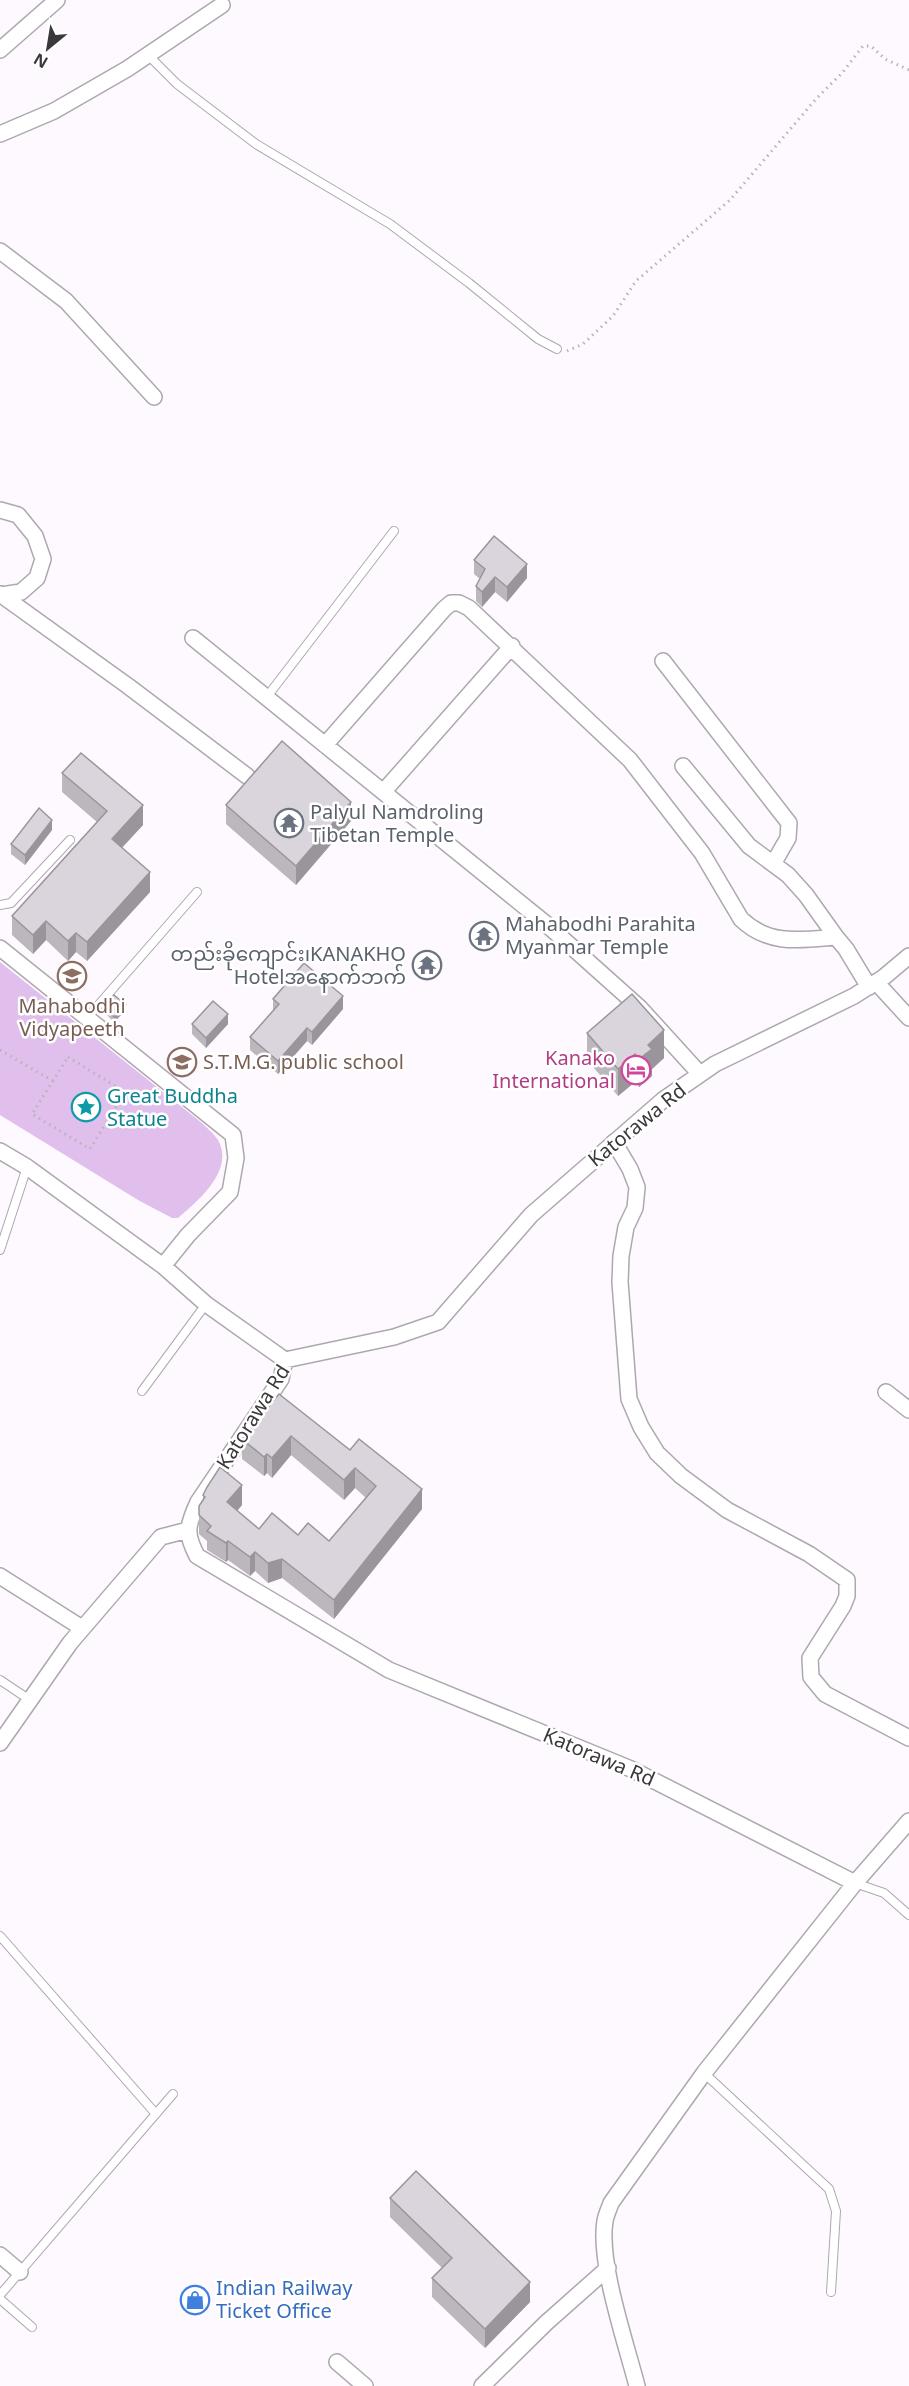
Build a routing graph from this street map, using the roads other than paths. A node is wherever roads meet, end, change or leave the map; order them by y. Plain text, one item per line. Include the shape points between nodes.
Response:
1 (57, 0) edge
2 (222, 5) dead end
3 (0, 50) edge
4 (148, 55) junction
5 (0, 134) edge
6 (0, 251) edge
7 (557, 349) road end
8 (154, 397) dead end
9 (0, 510) edge
10 (394, 531) dead end
11 (1, 595) edge
12 (193, 638) dead end
13 (512, 646) junction
14 (663, 661) dead end
15 (266, 698) junction
16 (325, 745) junction
17 (683, 766) dead end
18 (247, 776) dead end
19 (384, 791) junction
20 (70, 840) dead end
21 (772, 864) junction
22 (197, 892) dead end
23 (0, 905) edge
24 (836, 937) junction
25 (0, 948) edge
26 (909, 956) edge
27 (872, 985) junction
28 (88, 1017) junction
29 (909, 1018) edge
30 (700, 1074) junction
31 (614, 1142) junction
32 (0, 1150) edge
33 (27, 1167) junction
34 (0, 1250) edge
35 (163, 1266) junction
36 (207, 1304) junction
37 (285, 1360) junction
38 (142, 1391) dead end
39 (886, 1392) dead end
40 (909, 1410) edge
41 (188, 1530) junction
42 (0, 1576) edge
43 (82, 1629) junction
44 (0, 1680) edge
45 (30, 1700) junction
46 (909, 1738) edge
47 (0, 1743) edge
48 (909, 1821) edge
49 (855, 1883) junction
50 (909, 1916) edge
51 (0, 1936) edge
52 (704, 2073) junction
53 (173, 2094) dead end
54 (156, 2114) junction
55 (0, 2255) edge
56 (608, 2268) junction
57 (20, 2272) junction
58 (831, 2292) dead end
59 (0, 2297) edge
60 (32, 2327) dead end
61 (337, 2362) dead end
62 (365, 2386) edge
63 (482, 2386) edge
64 (637, 2386) edge

1 - 3 street
2 - 4 street
4 - 5 street via 54,111
4 - 7 lane via 177,84 256,144 390,224 538,339
6 - 8 street via 66,301
9 - 11 street via 18,515 35,536 43,559 37,578 29,585
10 - 15 lane
11 - 18 street
12 - 15 street
13 - 16 street via 470,608 451,603
13 - 19 street
13 - 24 street via 630,759 702,854 749,927 767,937 789,941
14 - 21 street via 789,823 788,838
15 - 16 street
16 - 19 street
17 - 21 street via 749,846
19 - 30 street via 545,922 640,1008
20 - 23 lane via 11,903
21 - 24 street via 806,895
22 - 28 lane
24 - 27 street
25 - 28 street
26 - 27 street, Katorawa Rd
27 - 29 street
27 - 30 street, Katorawa Rd
28 - 35 street via 233,1135 237,1158 230,1192
30 - 31 street, Katorawa Rd
31 - 37 street, Katorawa Rd via 525,1221 438,1322 394,1337
31 - 46 street via 637,1187 635,1208 626,1227 620,1282 629,1399 641,1427 657,1453 689,1481 727,1509 809,1554 847,1580 843,1606 810,1658 811,1677 825,1694
32 - 33 street
33 - 34 lane
33 - 35 street
35 - 36 street
36 - 37 street
36 - 38 lane
37 - 41 street, Katorawa Rd via 281,1379 198,1503
39 - 40 street
41 - 43 street via 161,1537
41 - 49 street, Katorawa Rd via 197,1556 389,1670 631,1769
42 - 43 street
43 - 45 street
44 - 45 lane
45 - 47 street
48 - 49 street
49 - 50 lane via 884,1893
49 - 52 street
51 - 54 lane
52 - 56 street via 611,2203 605,2219
52 - 58 lane via 829,2189 836,2211
53 - 54 lane
54 - 57 lane
55 - 57 street
56 - 63 street
56 - 64 street
57 - 59 lane
59 - 60 lane
61 - 62 street

